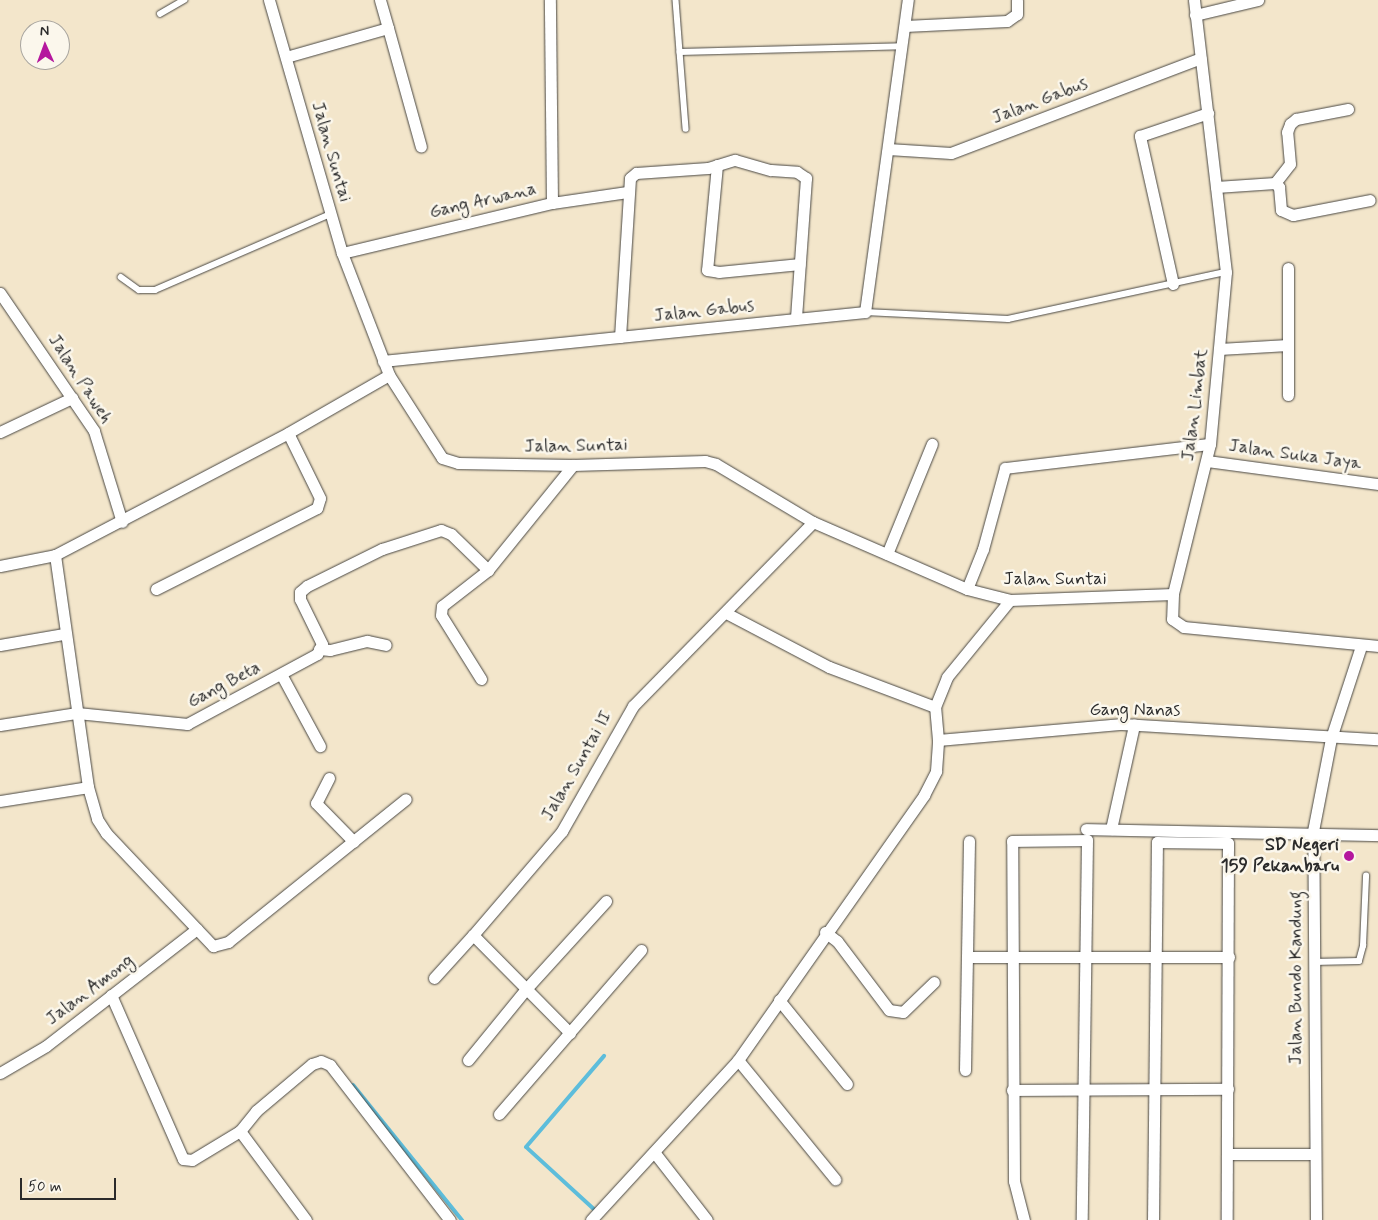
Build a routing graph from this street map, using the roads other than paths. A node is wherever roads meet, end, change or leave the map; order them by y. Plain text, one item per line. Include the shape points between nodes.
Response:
1 (184, 0) edge
2 (269, 0) edge
3 (380, 0) edge
4 (550, 0) edge
5 (676, 0) edge
6 (908, 0) edge
7 (1017, 0) edge
8 (1194, 0) edge
9 (1258, 0) edge
10 (160, 14) dead end
11 (1195, 15) junction
12 (905, 26) junction
13 (388, 28) junction
14 (902, 46) junction
15 (680, 52) junction
16 (286, 57) junction
17 (1201, 58) junction
18 (1348, 109) dead end
19 (1208, 113) junction
20 (686, 129) dead end
21 (421, 147) dead end
22 (888, 149) junction
23 (716, 165) junction
24 (1275, 183) junction
25 (1216, 187) junction
26 (627, 192) junction
27 (1370, 200) dead end
28 (552, 203) junction
29 (331, 214) junction
30 (342, 253) junction
31 (800, 264) junction
32 (1288, 268) dead end
33 (1226, 272) junction
34 (121, 277) dead end
35 (1173, 284) junction
36 (0, 293) edge
37 (865, 312) junction
38 (796, 319) junction
39 (620, 337) junction
40 (1288, 345) junction
41 (1219, 349) junction
42 (383, 361) junction
43 (388, 375) junction
44 (1288, 396) dead end
45 (72, 398) junction
46 (0, 432) edge
47 (288, 433) junction
48 (932, 444) dead end
49 (1210, 444) junction
50 (1207, 461) junction
51 (573, 465) junction
52 (1378, 484) edge
53 (122, 522) junction
54 (813, 522) junction
55 (887, 554) junction
56 (55, 555) junction
57 (0, 566) edge
58 (488, 570) junction
59 (156, 589) dead end
60 (967, 589) junction
61 (1173, 594) junction
62 (1010, 600) junction
63 (726, 613) junction
64 (64, 634) junction
65 (0, 645) edge
66 (386, 645) dead end
67 (1361, 646) junction
68 (1378, 646) edge
69 (319, 650) junction
70 (281, 674) junction
71 (481, 679) dead end
72 (935, 707) junction
73 (76, 713) junction
74 (0, 725) edge
75 (1134, 725) junction
76 (1331, 738) junction
77 (1378, 739) edge
78 (938, 740) junction
79 (320, 746) dead end
80 (329, 778) dead end
81 (88, 787) junction
82 (406, 800) dead end
83 (0, 801) edge
84 (1086, 828) dead end
85 (1111, 829) junction
86 (1313, 831) junction
87 (1378, 835) edge
88 (969, 841) dead end
89 (354, 842) junction
90 (1366, 876) dead end
91 (606, 901) dead end
92 (197, 929) junction
93 (825, 932) junction
94 (473, 935) junction
95 (641, 950) dead end
96 (1011, 956) junction
97 (1086, 956) junction
98 (1157, 956) junction
99 (967, 957) junction
100 (1229, 957) junction
101 (1313, 962) junction
102 (434, 978) dead end
103 (934, 982) dead end
104 (526, 989) junction
105 (111, 995) junction
106 (779, 1000) junction
107 (570, 1033) junction
108 (468, 1060) dead end
109 (738, 1060) junction
110 (965, 1070) dead end
111 (0, 1073) edge
112 (847, 1084) dead end
113 (1156, 1088) junction
114 (1083, 1089) junction
115 (1228, 1089) junction
116 (1012, 1090) junction
117 (499, 1114) dead end
118 (240, 1131) junction
119 (654, 1152) junction
120 (1228, 1154) junction
121 (1315, 1154) junction
122 (834, 1179) dead end
123 (306, 1220) edge
124 (450, 1220) edge
125 (591, 1220) edge
126 (707, 1220) edge
127 (1024, 1220) edge
128 (1082, 1220) edge
129 (1153, 1220) edge
130 (1227, 1220) edge
131 (1316, 1220) edge

1 - 10 lane
2 - 16 street, Jalan Suntai
3 - 13 street
4 - 28 street, Gang Arwana
5 - 15 lane
6 - 12 street
7 - 12 street via 1017,14 1007,22
8 - 11 street, Jalan Limbat
9 - 11 street
11 - 17 street, Jalan Limbat
12 - 14 street
13 - 16 street
13 - 21 street
14 - 15 lane
14 - 22 street
15 - 20 lane
16 - 29 street, Jalan Suntai
17 - 19 street, Jalan Limbat
17 - 22 street, Jalan Gabus via 952,153
18 - 24 street via 1296,118 1290,124 1287,132 1290,164
19 - 25 street, Jalan Limbat
19 - 35 street via 1140,136
22 - 37 street
23 - 26 street via 636,173 630,178
23 - 31 street via 744,161 770,170 797,172 806,178
23 - 31 street via 707,270 719,272
24 - 25 street
24 - 27 street via 1279,187 1284,214
25 - 33 street, Jalan Limbat
26 - 28 street
26 - 39 street
28 - 30 street, Gang Arwana
29 - 30 street, Jalan Suntai
29 - 34 lane via 155,290 139,290
30 - 42 street, Jalan Suntai
31 - 38 street
32 - 40 street
33 - 35 lane
33 - 41 street, Jalan Limbat
35 - 37 lane via 1008,319
36 - 45 street, Jalan Paweh
37 - 38 street, Jalan Gabus
38 - 39 street, Jalan Gabus
39 - 42 street, Jalan Gabus
40 - 41 street
40 - 44 street
41 - 49 street, Jalan Limbat
42 - 43 street, Jalan Suntai
43 - 47 street
43 - 51 street, Jalan Suntai via 442,458 458,463
45 - 46 street
45 - 53 street, Jalan Paweh via 94,431
47 - 53 street
47 - 59 street via 320,498 317,508
48 - 55 street
49 - 50 street, Jalan Limbat
49 - 60 street via 1005,468 983,549
50 - 52 street, Jalan Suka Jaya
50 - 61 street, Jalan Limbat
51 - 54 street, Jalan Suntai via 705,461 716,464
51 - 58 street
53 - 56 street
54 - 55 street, Jalan Suntai
54 - 63 street, Jalan Suntai II
55 - 60 street, Jalan Suntai
56 - 57 street
56 - 64 street
58 - 69 street via 451,534 441,530 382,549 300,592 300,599 322,644
58 - 71 street via 441,611
60 - 62 street, Jalan Suntai
61 - 62 street, Jalan Suntai
61 - 67 street, Jalan Limbat via 1172,620 1184,627
62 - 72 street via 947,676
63 - 72 street via 829,667
63 - 94 street, Jalan Suntai II via 633,706 562,831
64 - 65 street
64 - 73 street
66 - 69 street via 367,641
67 - 68 street
67 - 76 street, Jalan Bundo Kandung
69 - 70 street, Gang Beta
70 - 73 street, Gang Beta via 187,724
70 - 79 street
72 - 78 street
73 - 74 street, Gang Beta
73 - 81 street
75 - 76 street, Gang Nanas
75 - 78 street, Gang Nanas
75 - 85 street
76 - 77 street, Gang Nanas
76 - 86 street, Jalan Bundo Kandung
78 - 93 street via 932,783
80 - 89 street via 316,803
81 - 83 street
81 - 92 street via 97,819 106,833
82 - 89 street
84 - 85 street
85 - 86 street
86 - 87 street
86 - 101 street, Jalan Bundo Kandung
88 - 99 street
89 - 92 street via 228,942 213,946
90 - 101 lane via 1363,946 1359,961
91 - 104 street
92 - 105 street, Jalan Among
93 - 103 street via 837,942 889,1010 902,1012
93 - 106 street
94 - 102 street, Jalan Suntai II
94 - 104 street
95 - 107 street
96 - 97 street
96 - 97 street via 1012,840 1087,840
96 - 99 street
96 - 116 street
97 - 98 street
97 - 114 street
98 - 100 street
98 - 100 street via 1157,842 1228,843
98 - 113 street
99 - 110 street
100 - 115 street
101 - 121 street, Jalan Bundo Kandung
104 - 107 street
104 - 108 street
105 - 111 street, Jalan Among via 46,1046
105 - 118 street via 183,1159 192,1160
106 - 109 street
106 - 112 street
107 - 117 street
109 - 119 street
109 - 122 street
113 - 114 street
113 - 115 street
113 - 129 street
114 - 116 street
114 - 128 street
115 - 120 street
116 - 127 street via 1014,1181
118 - 123 street
118 - 124 street via 256,1111 312,1064 325,1062
119 - 125 street
119 - 126 street
120 - 121 street
120 - 130 street
121 - 131 street, Jalan Bundo Kandung

